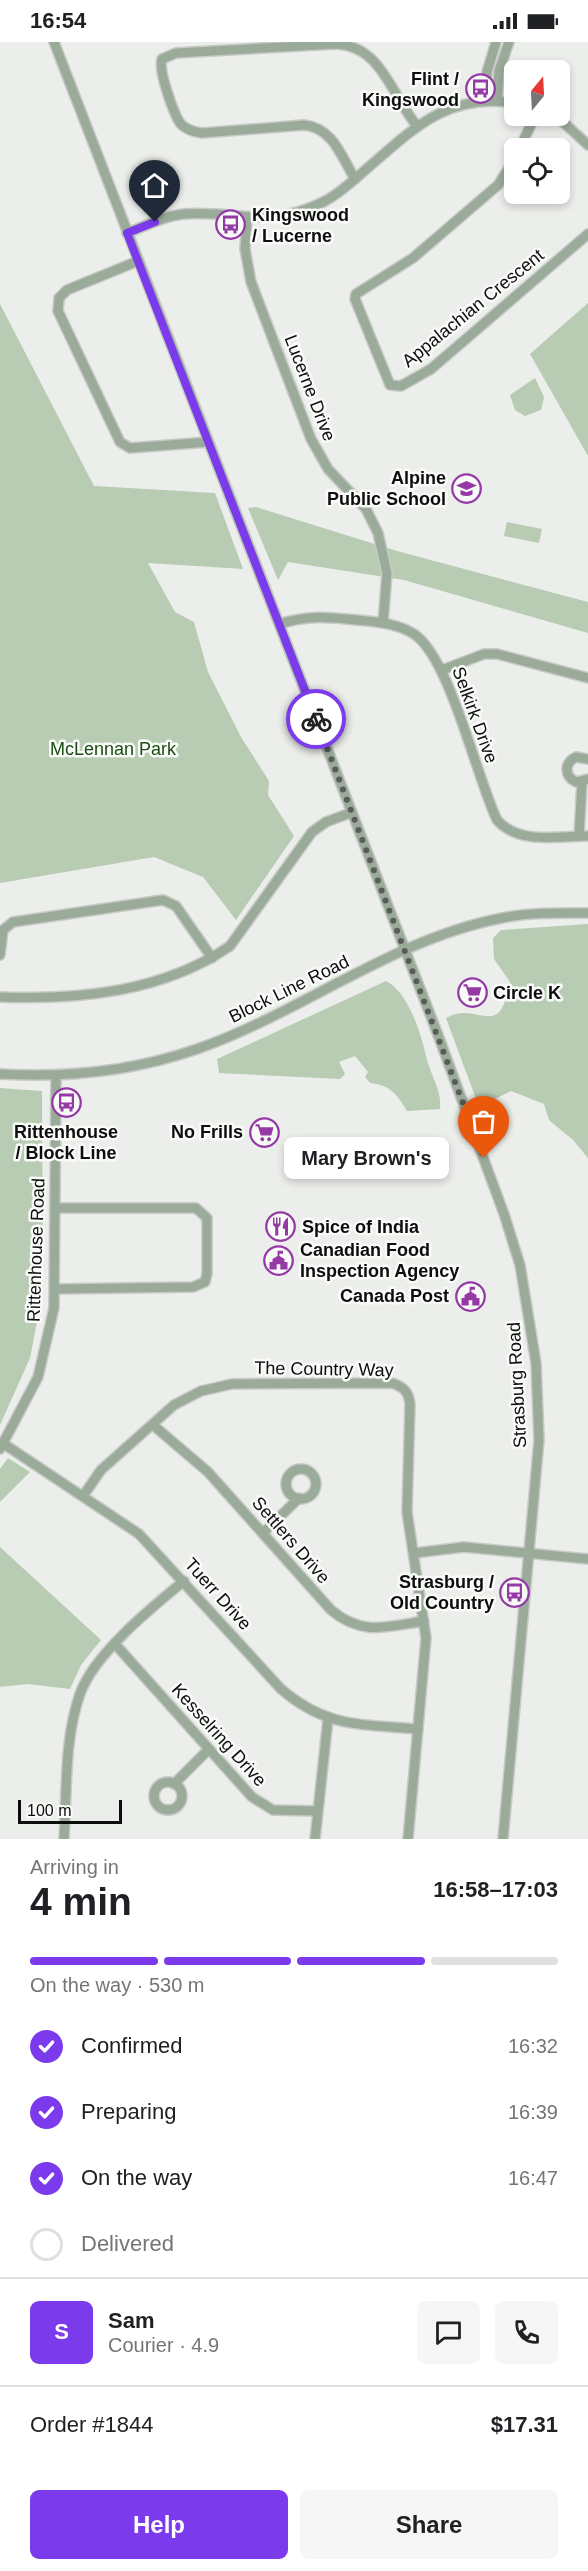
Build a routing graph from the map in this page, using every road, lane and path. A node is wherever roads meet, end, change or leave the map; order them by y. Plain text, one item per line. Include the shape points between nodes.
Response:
1 (54, 42) edge
2 (496, 42) edge
3 (508, 42) edge
4 (490, 59) junction
5 (501, 63) junction
6 (497, 100) junction
7 (485, 101) junction
8 (504, 101) edge
9 (417, 126) junction
10 (567, 126) edge
11 (588, 145) edge
12 (504, 176) edge
13 (355, 179) junction
14 (248, 219) junction
15 (127, 233) junction
16 (588, 234) edge
17 (138, 261) junction
18 (208, 442) junction
19 (383, 623) junction
20 (280, 624) junction
21 (442, 670) junction
22 (588, 678) edge
23 (588, 759) edge
24 (585, 781) edge
25 (350, 813) junction
26 (584, 836) edge
27 (588, 913) edge
28 (405, 951) junction
29 (0, 955) edge
30 (212, 958) junction
31 (0, 997) edge
32 (0, 1074) edge
33 (56, 1076) junction
34 (56, 1208) junction
35 (55, 1289) junction
36 (153, 1425) junction
37 (2, 1446) edge
38 (83, 1496) junction
39 (299, 1498) dead end
40 (264, 1532) junction
41 (414, 1553) junction
42 (529, 1554) junction
43 (588, 1559) edge
44 (184, 1581) junction
45 (424, 1621) junction
46 (115, 1644) junction
47 (328, 1719) junction
48 (418, 1729) junction
49 (209, 1749) junction
50 (174, 1784) dead end
51 (317, 1811) junction
52 (64, 1839) edge
53 (315, 1839) edge
54 (408, 1839) edge
55 (503, 1839) edge

1 - 15 street, Strasburg Road
2 - 4 street
3 - 5 street
4 - 5 street
4 - 7 street
5 - 6 street
6 - 7 street
6 - 8 street
7 - 9 street via 442,110
9 - 13 street
9 - 13 street via 374,59 357,47 336,44 176,53 162,58 160,68 178,118 187,128 202,133 317,126 330,138
10 - 11 street
12 - 16 street, Appalachian Crescent via 413,258 356,294 390,385 401,386 431,369
13 - 14 street via 325,202 307,209 272,218
14 - 15 street via 182,214
14 - 19 street, Lucerne Drive via 245,249 251,282 311,438 328,470 366,509 378,533 387,573
15 - 17 street, Strasburg Road
17 - 18 street, Strasburg Road
17 - 18 street via 67,290 59,298 58,311 120,442 130,448
18 - 20 street, Strasburg Road
19 - 20 street, Selkirk Drive via 317,617
19 - 21 street, Selkirk Drive via 400,627 420,639
20 - 25 street, Strasburg Road
21 - 22 street via 484,654 497,654
21 - 26 street, Selkirk Drive via 497,820 522,835
23 - 24 street via 576,757 568,764 568,775 576,782
24 - 26 street
25 - 28 street, Strasburg Road
25 - 30 street via 312,832 230,946
27 - 28 street, Block Line Road via 501,918
28 - 33 street, Block Line Road via 200,1048 168,1059
28 - 42 street, Strasburg Road via 520,1265 536,1363 538,1429
29 - 30 street via 3,930 13,922 163,900 176,906
30 - 31 street via 173,975 119,990 46,998
32 - 33 street, Block Line Road
33 - 34 street, Rittenhouse Road
34 - 35 street, Rittenhouse Road
34 - 35 street via 195,1208 207,1218 207,1274 205,1282 193,1287
35 - 37 street, Rittenhouse Road via 49,1337 38,1377
36 - 38 street, The Country Way via 101,1470
36 - 40 street, Settlers Drive via 208,1472
36 - 41 street, The Country Way via 186,1396 216,1386 400,1386 409,1396 407,1512
37 - 38 street, Tuerr Drive
38 - 44 street, Tuerr Drive via 139,1534
39 - 40 street
40 - 45 street, Settlers Drive via 330,1610 345,1622 361,1628
41 - 42 street via 464,1547
41 - 45 street, The Country Way
42 - 43 street
42 - 55 street, Strasburg Road
44 - 46 street
44 - 47 street, Tuerr Drive via 281,1689 297,1704
45 - 48 street, The Country Way via 425,1663
46 - 49 street, Kesselring Drive
46 - 52 street via 91,1673 75,1711
47 - 48 street, Tuerr Drive
47 - 51 street
48 - 54 street, The Country Way
49 - 50 street
49 - 51 street, Kesselring Drive via 263,1806 273,1810
51 - 53 street

